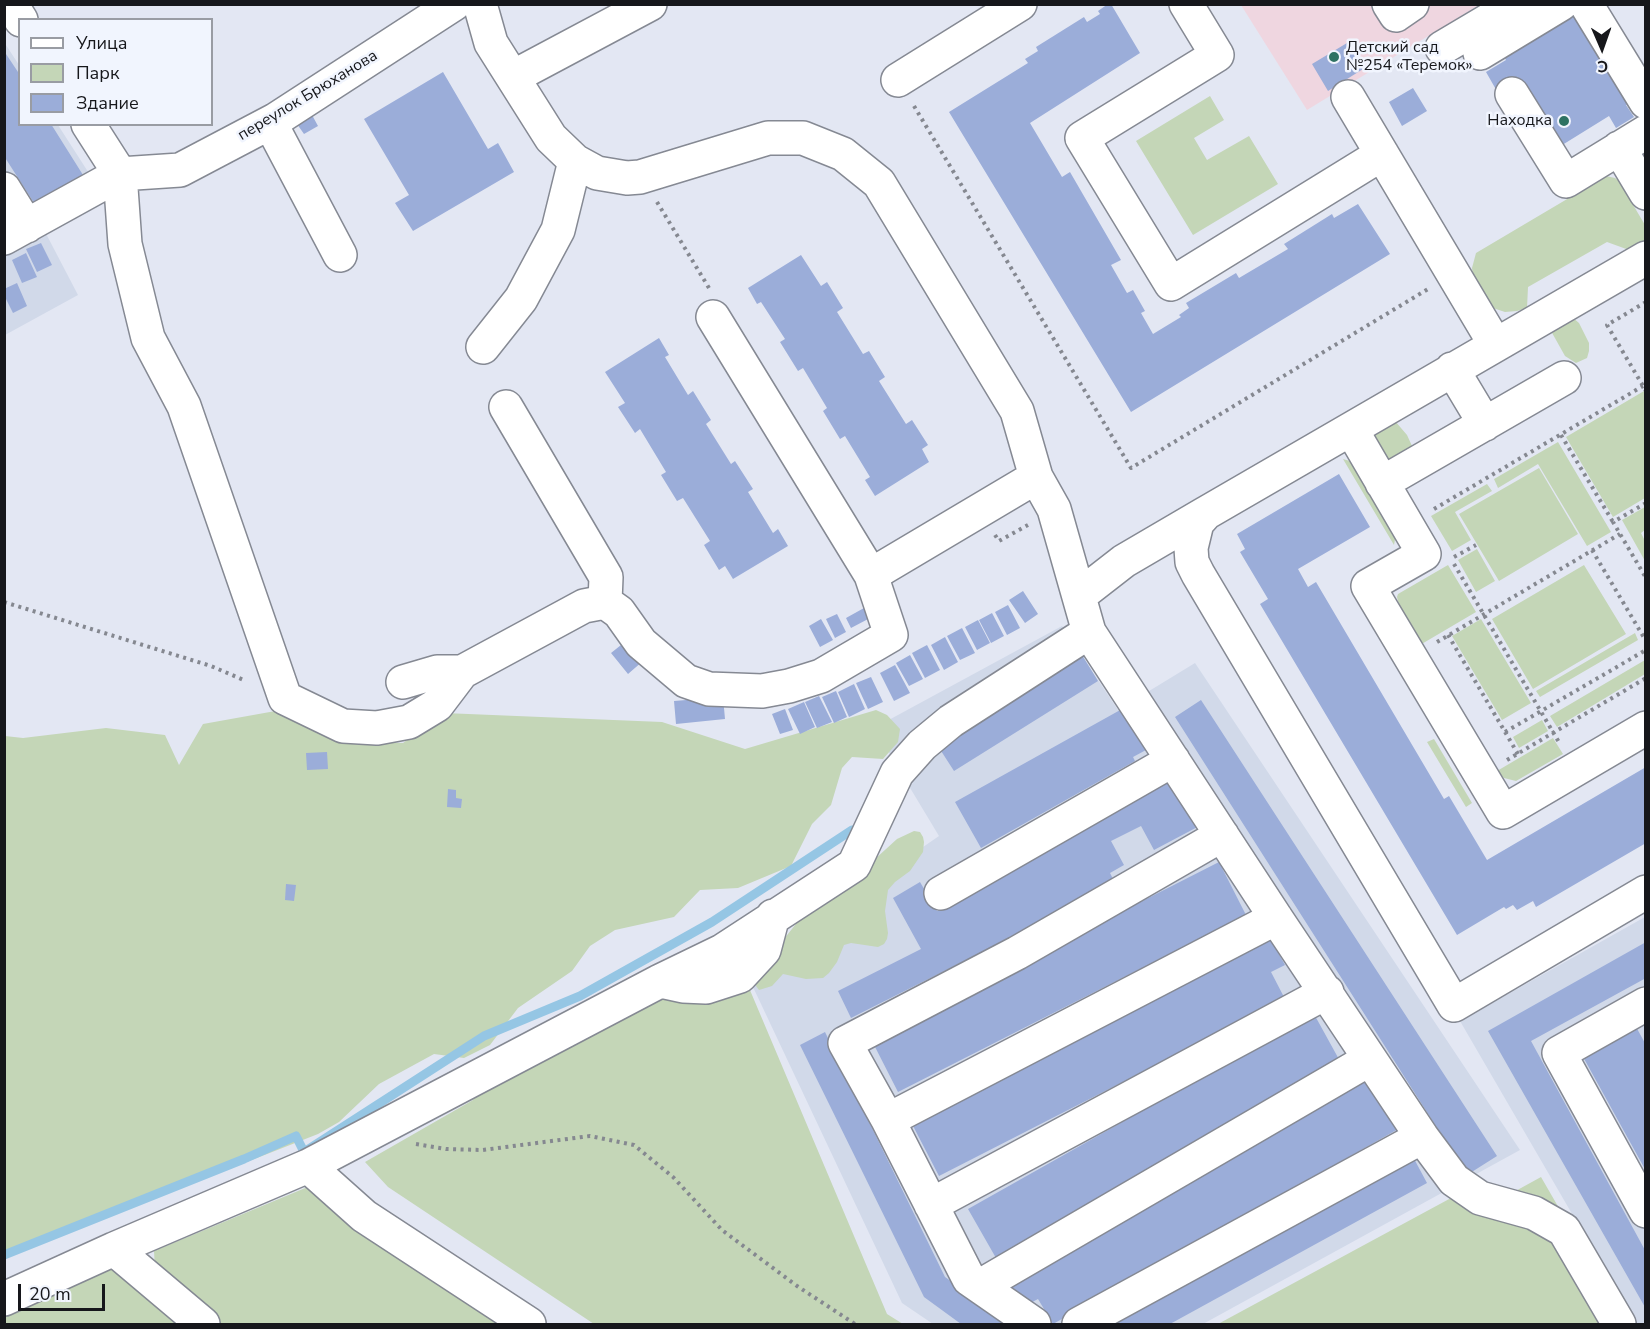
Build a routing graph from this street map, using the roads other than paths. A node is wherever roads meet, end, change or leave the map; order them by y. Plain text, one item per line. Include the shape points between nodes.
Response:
1 (11, 4) edge
2 (454, 4) edge
3 (480, 4) edge
4 (650, 4) edge
5 (1020, 4) edge
6 (1186, 4) edge
7 (1389, 4) edge
8 (1412, 4) edge
9 (1516, 4) edge
10 (1561, 4) edge
11 (1586, 4) edge
12 (20, 18) edge
13 (1442, 48) dead end
14 (1480, 53) dead end
15 (513, 77) junction
16 (897, 80) dead end
17 (1512, 94) dead end
18 (1348, 97) dead end
19 (1646, 102) edge
20 (275, 120) junction
21 (89, 126) edge
22 (1632, 140) edge
23 (1382, 154) junction
24 (575, 161) junction
25 (120, 174) junction
26 (4, 189) edge
27 (1646, 193) edge
28 (16, 232) edge
29 (340, 255) dead end
30 (1646, 258) edge
31 (712, 304) road end
32 (1496, 344) junction
33 (483, 347) dead end
34 (1452, 369) junction
35 (1564, 378) dead end
36 (506, 407) dead end
37 (1485, 424) junction
38 (1350, 429) junction
39 (1036, 477) junction
40 (1382, 483) junction
41 (1206, 513) junction
42 (871, 575) junction
43 (1079, 596) junction
44 (605, 602) junction
45 (1089, 632) junction
46 (462, 672) junction
47 (403, 682) dead end
48 (1646, 728) edge
49 (1173, 760) junction
50 (1222, 836) junction
51 (1646, 892) edge
52 (941, 893) dead end
53 (1276, 918) junction
54 (1327, 992) junction
55 (1646, 1004) edge
56 (1370, 1059) junction
57 (888, 1120) junction
58 (1422, 1137) junction
59 (308, 1166) junction
60 (931, 1205) junction
61 (1646, 1211) edge
62 (114, 1249) junction
63 (980, 1286) junction
64 (4, 1299) edge
65 (203, 1324) edge
66 (529, 1324) edge
67 (1034, 1324) edge
68 (1079, 1324) edge
69 (1619, 1324) edge

1 - 12 street
2 - 20 street, переулок Брюханова
3 - 15 street via 491,43
4 - 15 street
5 - 16 street
6 - 23 street via 1217,55 1082,138 1171,284
7 - 8 street via 1396,15
9 - 13 street
10 - 14 street
11 - 19 street
15 - 24 street via 551,138
17 - 22 street via 1566,181
18 - 23 street
20 - 25 street, переулок Брюханова via 180,170
20 - 29 street via 275,132
21 - 25 street
22 - 27 street
23 - 32 street
24 - 33 street via 558,230 521,299
24 - 39 street via 597,172 627,178 768,138 803,138 843,154 879,183 1017,411
25 - 28 street
25 - 46 street via 125,244 148,338 184,406 285,698 343,726 376,728 409,722 437,705
26 - 28 street
30 - 32 street
31 - 42 street
32 - 34 street
34 - 37 street
34 - 38 street
35 - 37 street
36 - 44 street via 606,577
37 - 40 street
38 - 40 street
38 - 41 street
39 - 42 street
39 - 43 street via 1054,509
40 - 48 street via 1424,554 1368,586 1503,812
41 - 43 street via 1124,561
41 - 51 street via 1193,533 1192,562 1198,574 1454,1005
42 - 44 street via 891,635 821,676 762,691 709,688 686,681 640,643 619,612
43 - 45 street
44 - 46 street via 584,606
45 - 49 street
45 - 59 street via 951,721 922,745 897,773 854,865 722,951
46 - 47 street via 437,672
49 - 50 street
49 - 52 street
50 - 53 street
50 - 57 street via 1017,953 845,1043
53 - 54 street
53 - 57 street
54 - 56 street
54 - 60 street
55 - 61 street via 1559,1053
56 - 58 street
56 - 63 street
57 - 60 street
58 - 68 street
58 - 69 street via 1454,1180 1480,1198 1534,1213 1564,1230
59 - 62 street
59 - 66 street via 364,1216
60 - 63 street via 969,1279
62 - 64 street
62 - 65 street
63 - 67 street

